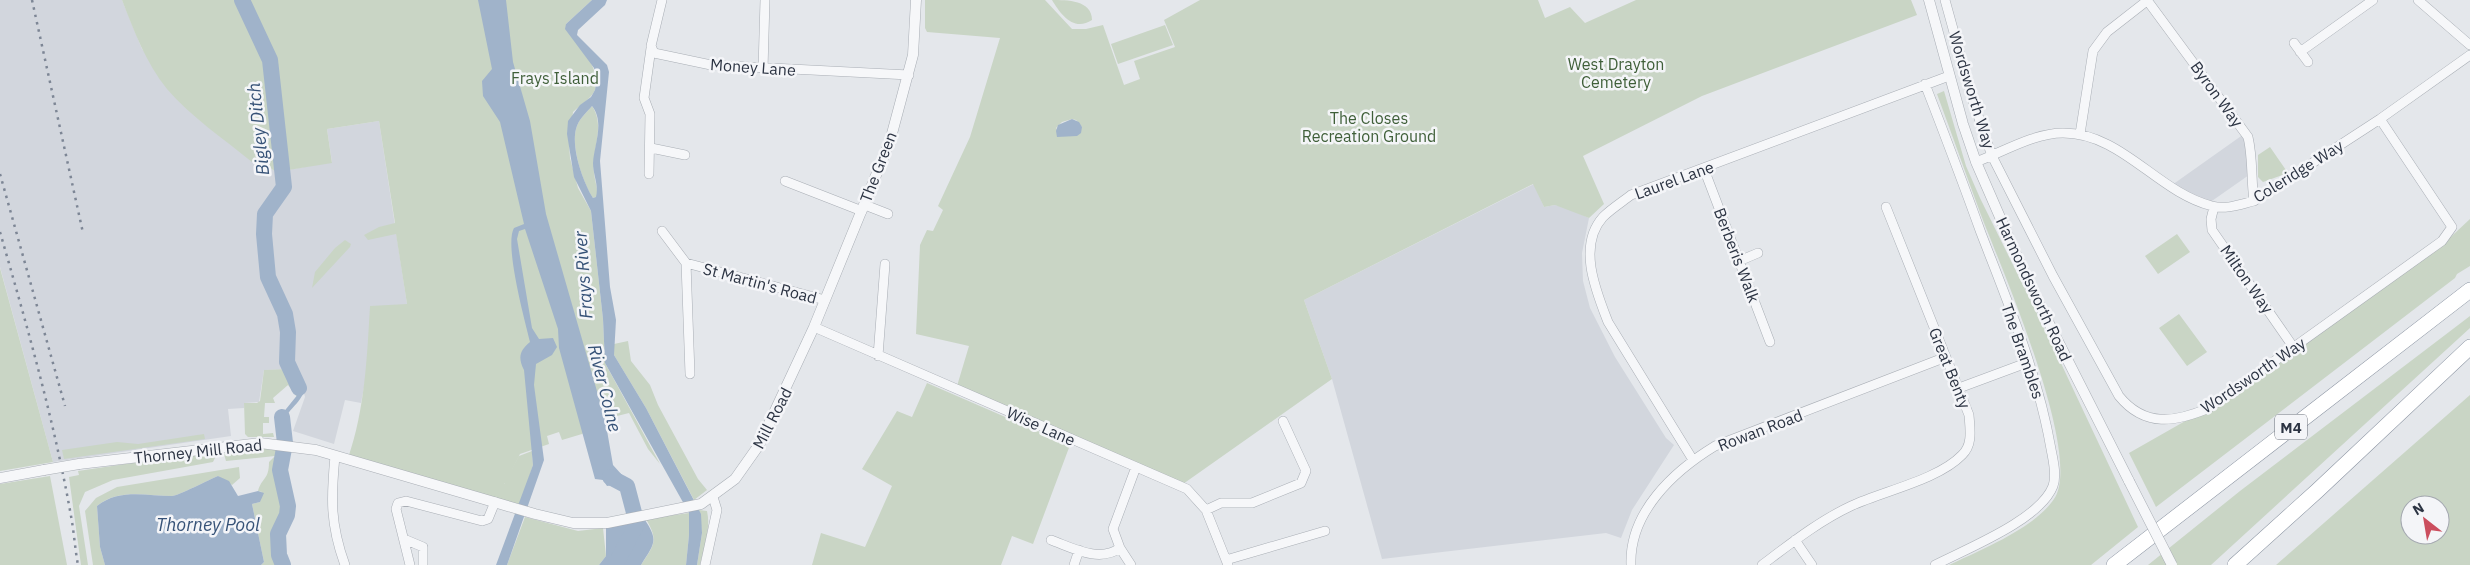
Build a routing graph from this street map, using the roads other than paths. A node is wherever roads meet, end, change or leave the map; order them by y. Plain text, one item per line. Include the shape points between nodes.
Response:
1 (662, 0) edge
2 (765, 0) edge
3 (916, 0) edge
4 (1929, 0) edge
5 (1946, 0) edge
6 (2148, 0) edge
7 (2373, 0) edge
8 (2418, 0) edge
9 (2294, 44) dead end
10 (2470, 45) edge
11 (651, 48) junction
12 (2300, 52) junction
13 (2470, 55) edge
14 (2308, 62) dead end
15 (763, 69) junction
16 (909, 75) junction
17 (1949, 76) junction
18 (1925, 84) junction
19 (2380, 118) junction
20 (2080, 134) junction
21 (651, 148) junction
22 (685, 155) dead end
23 (1992, 156) junction
24 (1976, 162) junction
25 (1704, 169) junction
26 (648, 174) dead end
27 (785, 181) dead end
28 (2254, 201) junction
29 (1886, 207) dead end
30 (2214, 207) junction
31 (863, 208) junction
32 (888, 214) dead end
33 (662, 231) dead end
34 (1758, 252) dead end
35 (1739, 261) junction
36 (686, 263) junction
37 (885, 264) dead end
38 (2470, 290) edge
39 (825, 300) junction
40 (814, 327) junction
41 (1770, 342) dead end
42 (2470, 347) edge
43 (2294, 348) junction
44 (878, 356) junction
45 (1946, 357) junction
46 (2029, 362) junction
47 (690, 374) dead end
48 (1959, 388) junction
49 (1284, 421) dead end
50 (335, 456) junction
51 (1693, 460) junction
52 (1136, 467) junction
53 (0, 478) edge
54 (713, 497) junction
55 (495, 502) junction
56 (1206, 510) junction
57 (1325, 531) dead end
58 (404, 539) junction
59 (1051, 540) dead end
60 (1795, 540) junction
61 (1120, 548) junction
62 (1079, 550) junction
63 (1227, 563) edge
64 (345, 565) edge
65 (410, 565) edge
66 (423, 565) edge
67 (705, 565) edge
68 (1074, 565) edge
69 (1131, 565) edge
70 (1631, 565) edge
71 (1762, 565) edge
72 (1812, 565) edge
73 (1935, 565) edge
74 (2114, 565) edge
75 (2172, 565) edge
76 (2235, 565) edge

1 - 11 street
2 - 15 street
3 - 16 street, The Green
4 - 17 street, Harmondsworth Road
5 - 23 street, Wordsworth Way via 1977,115
6 - 20 street via 2107,32 2093,51
6 - 28 street, Byron Way via 2248,137
7 - 12 street
8 - 10 street
9 - 12 street
11 - 15 street, Money Lane via 654,54 711,65
11 - 21 street via 644,98 650,114
12 - 14 street
13 - 19 street, Coleridge Way
15 - 16 street, Money Lane
16 - 31 street, The Green via 890,140
17 - 18 street, Laurel Lane
17 - 24 street, Harmondsworth Road
18 - 25 street, Laurel Lane
18 - 46 street, The Brambles
19 - 28 street, Coleridge Way
19 - 43 street, Wordsworth Way via 2452,227 2442,241
20 - 23 street, Coleridge Way via 2049,134
20 - 30 street, Coleridge Way via 2104,142 2179,191
21 - 22 street
21 - 26 street
23 - 24 street, Coleridge Way
23 - 43 street, Wordsworth Way via 2126,405 2156,418 2170,421 2185,418 2209,408
24 - 75 street, Harmondsworth Road, bridge via 2029,284
25 - 35 street, Berberis Walk
25 - 51 street, Laurel Lane via 1631,195 1603,217 1596,229 1590,259 1608,322
27 - 31 street
28 - 30 street, Coleridge Way
29 - 45 street, Great Benty
30 - 43 street, Milton Way via 2212,230
31 - 32 street
31 - 39 street, The Green
33 - 36 street
34 - 35 street
35 - 41 street, Berberis Walk
36 - 39 street, St Martin's Road
36 - 47 street, St Martin's Road
37 - 44 street
38 - 74 highway, M4
39 - 40 street, The Green
40 - 44 street, Wise Lane
40 - 54 street, Mill Road via 759,445 735,479
42 - 76 highway
44 - 52 street, Wise Lane
45 - 48 street, Great Benty
45 - 51 street, Rowan Road via 1715,446
46 - 48 street
46 - 73 street, The Brambles via 2046,423 2054,485 2044,501 2015,524
48 - 60 street, Great Benty via 1969,415 1970,442 1963,455 1916,481 1851,506
49 - 56 street via 1306,471 1300,483 1252,502 1221,503
50 - 53 street, Thorney Mill Road, bridge via 279,444 238,444 79,464
50 - 55 street, Thorney Mill Road
50 - 64 street via 331,494 335,538
51 - 70 street, Rowan Road via 1664,484 1646,512 1635,534
52 - 56 street, Wise Lane via 1187,489
52 - 61 street via 1114,521 1113,529
54 - 55 street, Thorney Mill Road via 701,504 607,523 573,523
54 - 67 street via 717,510
55 - 58 street via 488,519 482,521 398,503 396,509
56 - 63 street, Wise Lane
57 - 63 street
58 - 65 street
58 - 66 street via 423,547
59 - 62 street
60 - 71 street, Great Benty
60 - 72 street
61 - 62 street via 1105,555
61 - 69 street
62 - 68 street

